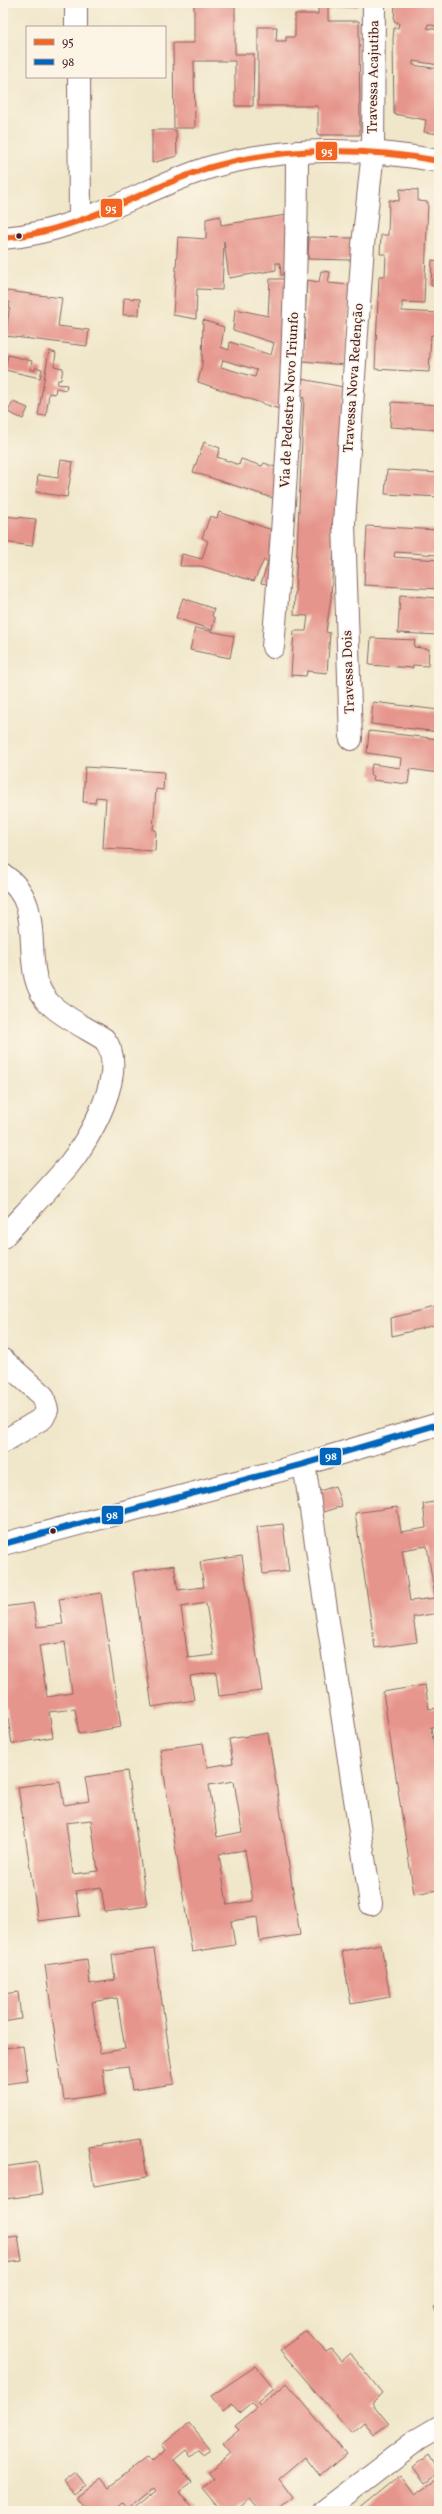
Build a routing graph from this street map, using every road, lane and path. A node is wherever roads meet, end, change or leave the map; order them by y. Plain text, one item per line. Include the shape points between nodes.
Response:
1 (76, 3) edge
2 (374, 3) edge
3 (76, 26) edge
4 (79, 78) edge
5 (373, 151) junction
6 (297, 152) junction
7 (439, 161) edge
8 (80, 220) junction
9 (3, 238) edge
10 (347, 605) joint
11 (273, 647) dead end
12 (351, 739) dead end
13 (3, 874) edge
14 (3, 1237) edge
15 (3, 1360) edge
16 (439, 1424) edge
17 (3, 1442) edge
18 (304, 1464) junction
19 (3, 1544) edge
20 (370, 1904) dead end
21 (439, 2427) edge
22 (324, 2511) edge

1 - 3 street
2 - 5 street, Travessa Acajutiba
4 - 8 street
5 - 6 street
5 - 7 street
5 - 10 street, Travessa Nova Redenção via 363,245 344,523
6 - 8 street via 244,159 208,169
6 - 11 street, Via de Pedestre Novo Triunfo via 291,398
8 - 9 street via 49,230
10 - 12 street, Travessa Dois
13 - 14 street via 22,892 29,906 36,974 43,993 50,1004 104,1039 113,1058 113,1077 99,1114 72,1159
15 - 17 street via 43,1396 47,1410 44,1418
16 - 18 street
18 - 19 street
18 - 20 street
21 - 22 street via 417,2440

